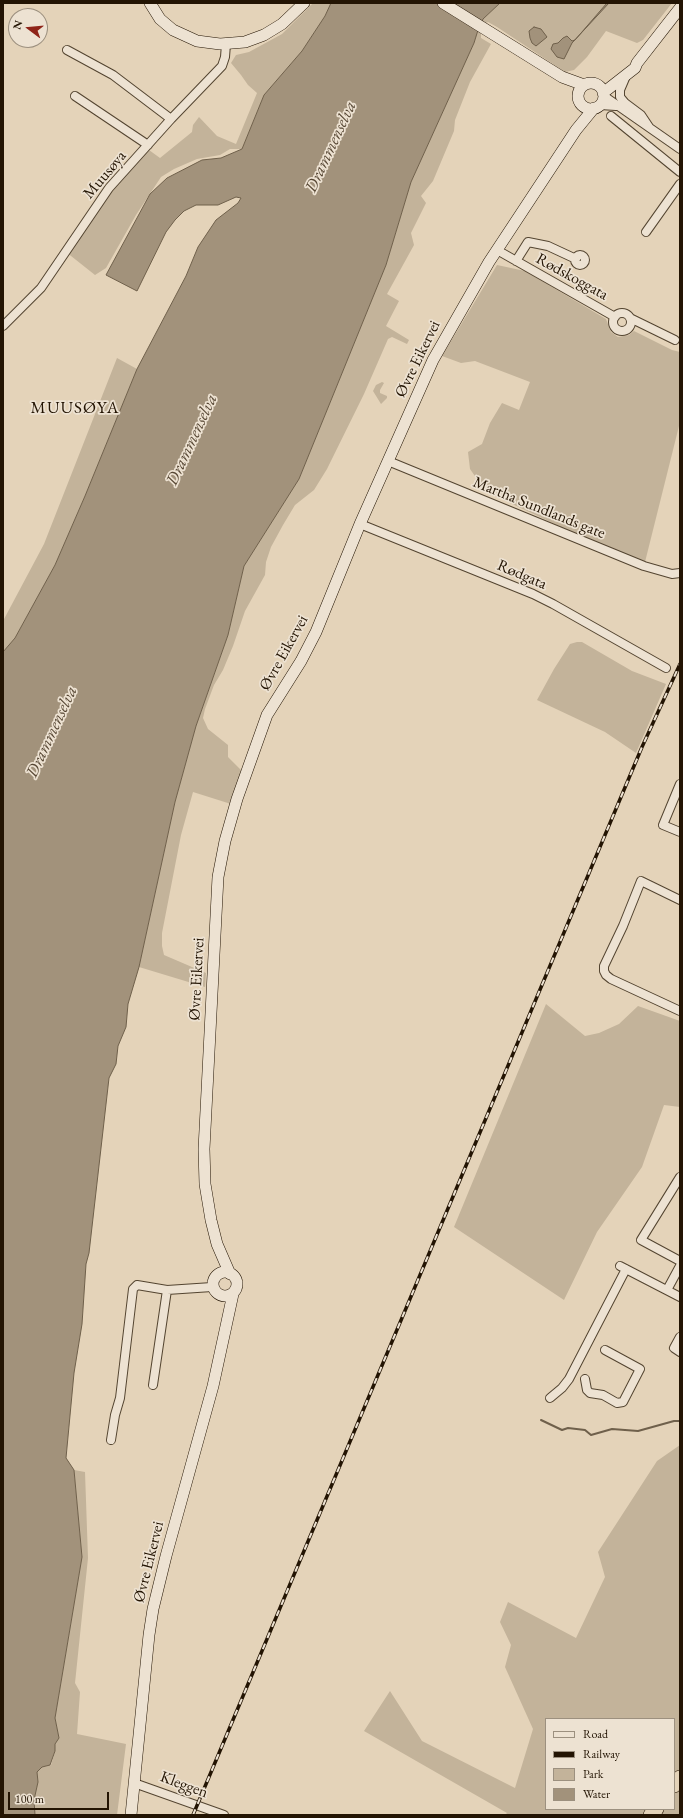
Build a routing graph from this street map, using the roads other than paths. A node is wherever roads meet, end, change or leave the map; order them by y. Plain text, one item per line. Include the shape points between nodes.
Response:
1 (150, 3) edge
2 (304, 3) edge
3 (443, 3) edge
4 (680, 8) edge
5 (226, 44) junction
6 (67, 50) dead end
7 (637, 63) junction
8 (627, 75) junction
9 (562, 77) junction
10 (584, 85) junction
11 (75, 96) dead end
12 (599, 97) junction
13 (580, 100) junction
14 (611, 116) dead end
15 (171, 119) junction
16 (650, 129) junction
17 (576, 130) junction
18 (148, 146) junction
19 (680, 149) edge
20 (680, 172) edge
21 (680, 184) edge
22 (646, 232) dead end
23 (497, 250) junction
24 (576, 259) dead end
25 (516, 261) junction
26 (615, 317) junction
27 (630, 318) junction
28 (3, 326) edge
29 (675, 340) dead end
30 (388, 461) junction
31 (360, 524) junction
32 (680, 573) edge
33 (666, 668) dead end
34 (680, 784) edge
35 (680, 832) edge
36 (680, 900) edge
37 (680, 1011) edge
38 (680, 1177) edge
39 (217, 1244) junction
40 (680, 1261) edge
41 (680, 1266) edge
42 (230, 1274) junction
43 (216, 1276) junction
44 (212, 1287) junction
45 (167, 1290) junction
46 (667, 1290) junction
47 (232, 1294) junction
48 (220, 1296) junction
49 (680, 1297) edge
50 (225, 1322) junction
51 (680, 1337) edge
52 (605, 1350) dead end
53 (677, 1350) edge
54 (585, 1379) dead end
55 (153, 1385) dead end
56 (550, 1398) dead end
57 (112, 1440) dead end
58 (134, 1783) junction
59 (130, 1815) edge
60 (224, 1815) edge

1 - 5 main road via 160,20 180,34 202,42
2 - 5 main road via 282,24 264,35 245,42
3 - 9 main road
4 - 7 main road
5 - 15 street, Muusøya via 222,66
6 - 15 street via 113,75
7 - 8 main road
7 - 12 main road via 611,78
8 - 12 main road
8 - 16 street via 620,90 620,97 646,120
9 - 10 main road
9 - 13 main road
10 - 12 main road via 592,83
10 - 13 main road, Øvre Eikervei via 581,88
11 - 18 street
12 - 13 main road via 586,108
12 - 16 street
12 - 17 main road, Øvre Eikervei
13 - 17 main road, Øvre Eikervei
14 - 20 street
15 - 18 street, Muusøya
16 - 19 street
17 - 23 main road, Øvre Eikervei
18 - 28 street, Muusøya via 109,188 41,288
21 - 22 street
23 - 25 street, Rødskoggata
23 - 30 main road, Øvre Eikervei via 433,360
24 - 25 street, Rødskoggata via 548,246 528,242
25 - 26 street, Rødskoggata
26 - 27 street via 623,313
26 - 27 street via 614,325 621,330 628,327
27 - 29 street
30 - 31 main road, Øvre Eikervei
30 - 32 street, Martha Sundlands gate via 644,566 672,574
31 - 33 street, Rødgata via 533,594
31 - 39 main road, Øvre Eikervei via 316,632 301,661 266,715 236,799 225,841 218,877 204,1150 205,1184
34 - 35 street via 663,825
36 - 37 street via 641,881 604,966 606,976
38 - 40 street via 641,1240
39 - 42 main road, Øvre Eikervei
39 - 43 main road, Øvre Eikervei
41 - 46 street
42 - 43 main road via 223,1272
42 - 47 main road via 237,1283
43 - 44 main road
44 - 45 street
44 - 48 main road
45 - 55 street
45 - 57 street via 138,1285 133,1289 120,1398 114,1415
46 - 49 street
46 - 56 street via 623,1267 570,1379
47 - 48 main road
47 - 50 main road, Øvre Eikervei
48 - 50 main road, Øvre Eikervei
50 - 58 main road, Øvre Eikervei via 215,1379 153,1609
51 - 53 street
52 - 54 street via 640,1369 624,1402 617,1403 603,1395 590,1393
58 - 59 main road, Øvre Eikervei
58 - 60 street, Kleggen

